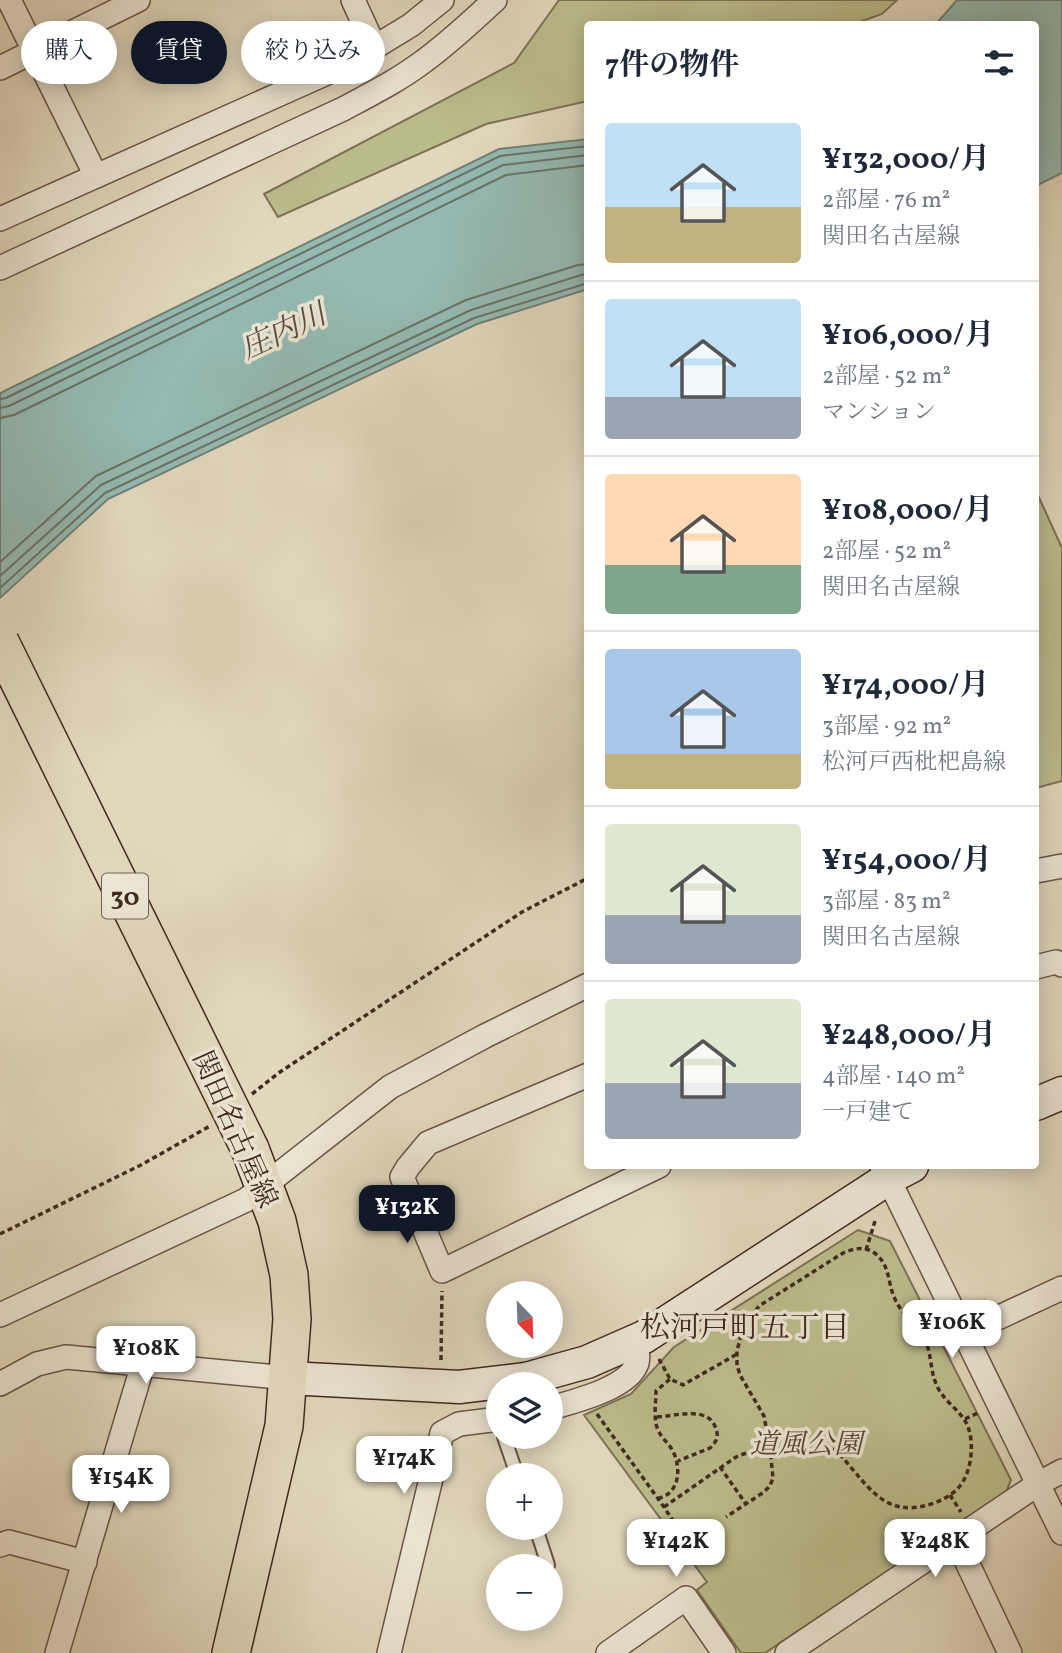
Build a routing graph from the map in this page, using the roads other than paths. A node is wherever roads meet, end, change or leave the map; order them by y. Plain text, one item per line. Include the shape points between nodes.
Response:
1 (9, 0) edge
2 (138, 0) edge
3 (353, 0) edge
4 (442, 0) edge
5 (495, 0) edge
6 (95, 21) edge
7 (362, 21) edge
8 (21, 24) edge
9 (385, 41) edge
10 (21, 58) edge
11 (0, 68) edge
12 (50, 84) edge
13 (302, 84) edge
14 (96, 176) junction
15 (0, 219) edge
16 (0, 268) edge
17 (0, 642) edge
18 (1062, 866) edge
19 (1039, 870) edge
20 (1062, 965) edge
21 (1039, 966) edge
22 (584, 987) edge
23 (584, 1077) edge
24 (1062, 1093) edge
25 (1039, 1103) edge
26 (653, 1169) edge
27 (894, 1170) edge
28 (265, 1186) junction
29 (1062, 1288) edge
30 (0, 1315) edge
31 (963, 1334) junction
32 (647, 1349) junction
33 (143, 1364) junction
34 (288, 1378) junction
35 (0, 1384) edge
36 (563, 1404) edge
37 (486, 1424) edge
38 (1062, 1471) edge
39 (1038, 1484) junction
40 (1062, 1533) edge
41 (956, 1539) junction
42 (0, 1545) edge
43 (85, 1562) junction
44 (57, 1653) edge
45 (231, 1653) edge
46 (389, 1653) edge
47 (608, 1653) edge
48 (724, 1653) edge
49 (787, 1653) edge
50 (1010, 1653) edge

1 - 8 street
2 - 6 street
3 - 7 street
4 - 9 street
5 - 16 street via 423,62 388,85
10 - 11 street
12 - 14 street
13 - 14 street
14 - 15 street
17 - 28 main road, 関田名古屋線 / 30, bridge
18 - 19 street
20 - 21 street
22 - 28 street via 390,1087
23 - 26 street via 428,1143 408,1167 402,1177 442,1272
24 - 25 main road
27 - 31 street
27 - 32 main road via 644,1337
28 - 30 street via 246,1200
28 - 34 main road, 関田名古屋線 / 30 via 289,1275
29 - 31 street
31 - 39 street
32 - 34 main road via 526,1379 458,1387
32 - 36 street via 629,1376
33 - 34 street
33 - 35 street via 66,1357 37,1364
33 - 43 street
34 - 45 main road, 関田名古屋線 / 30 via 284,1426
37 - 46 street via 459,1424 442,1433
38 - 39 street
39 - 40 street
39 - 41 street
41 - 49 street
41 - 50 street
42 - 43 street via 9,1542
43 - 44 street
47 - 48 street via 686,1598

